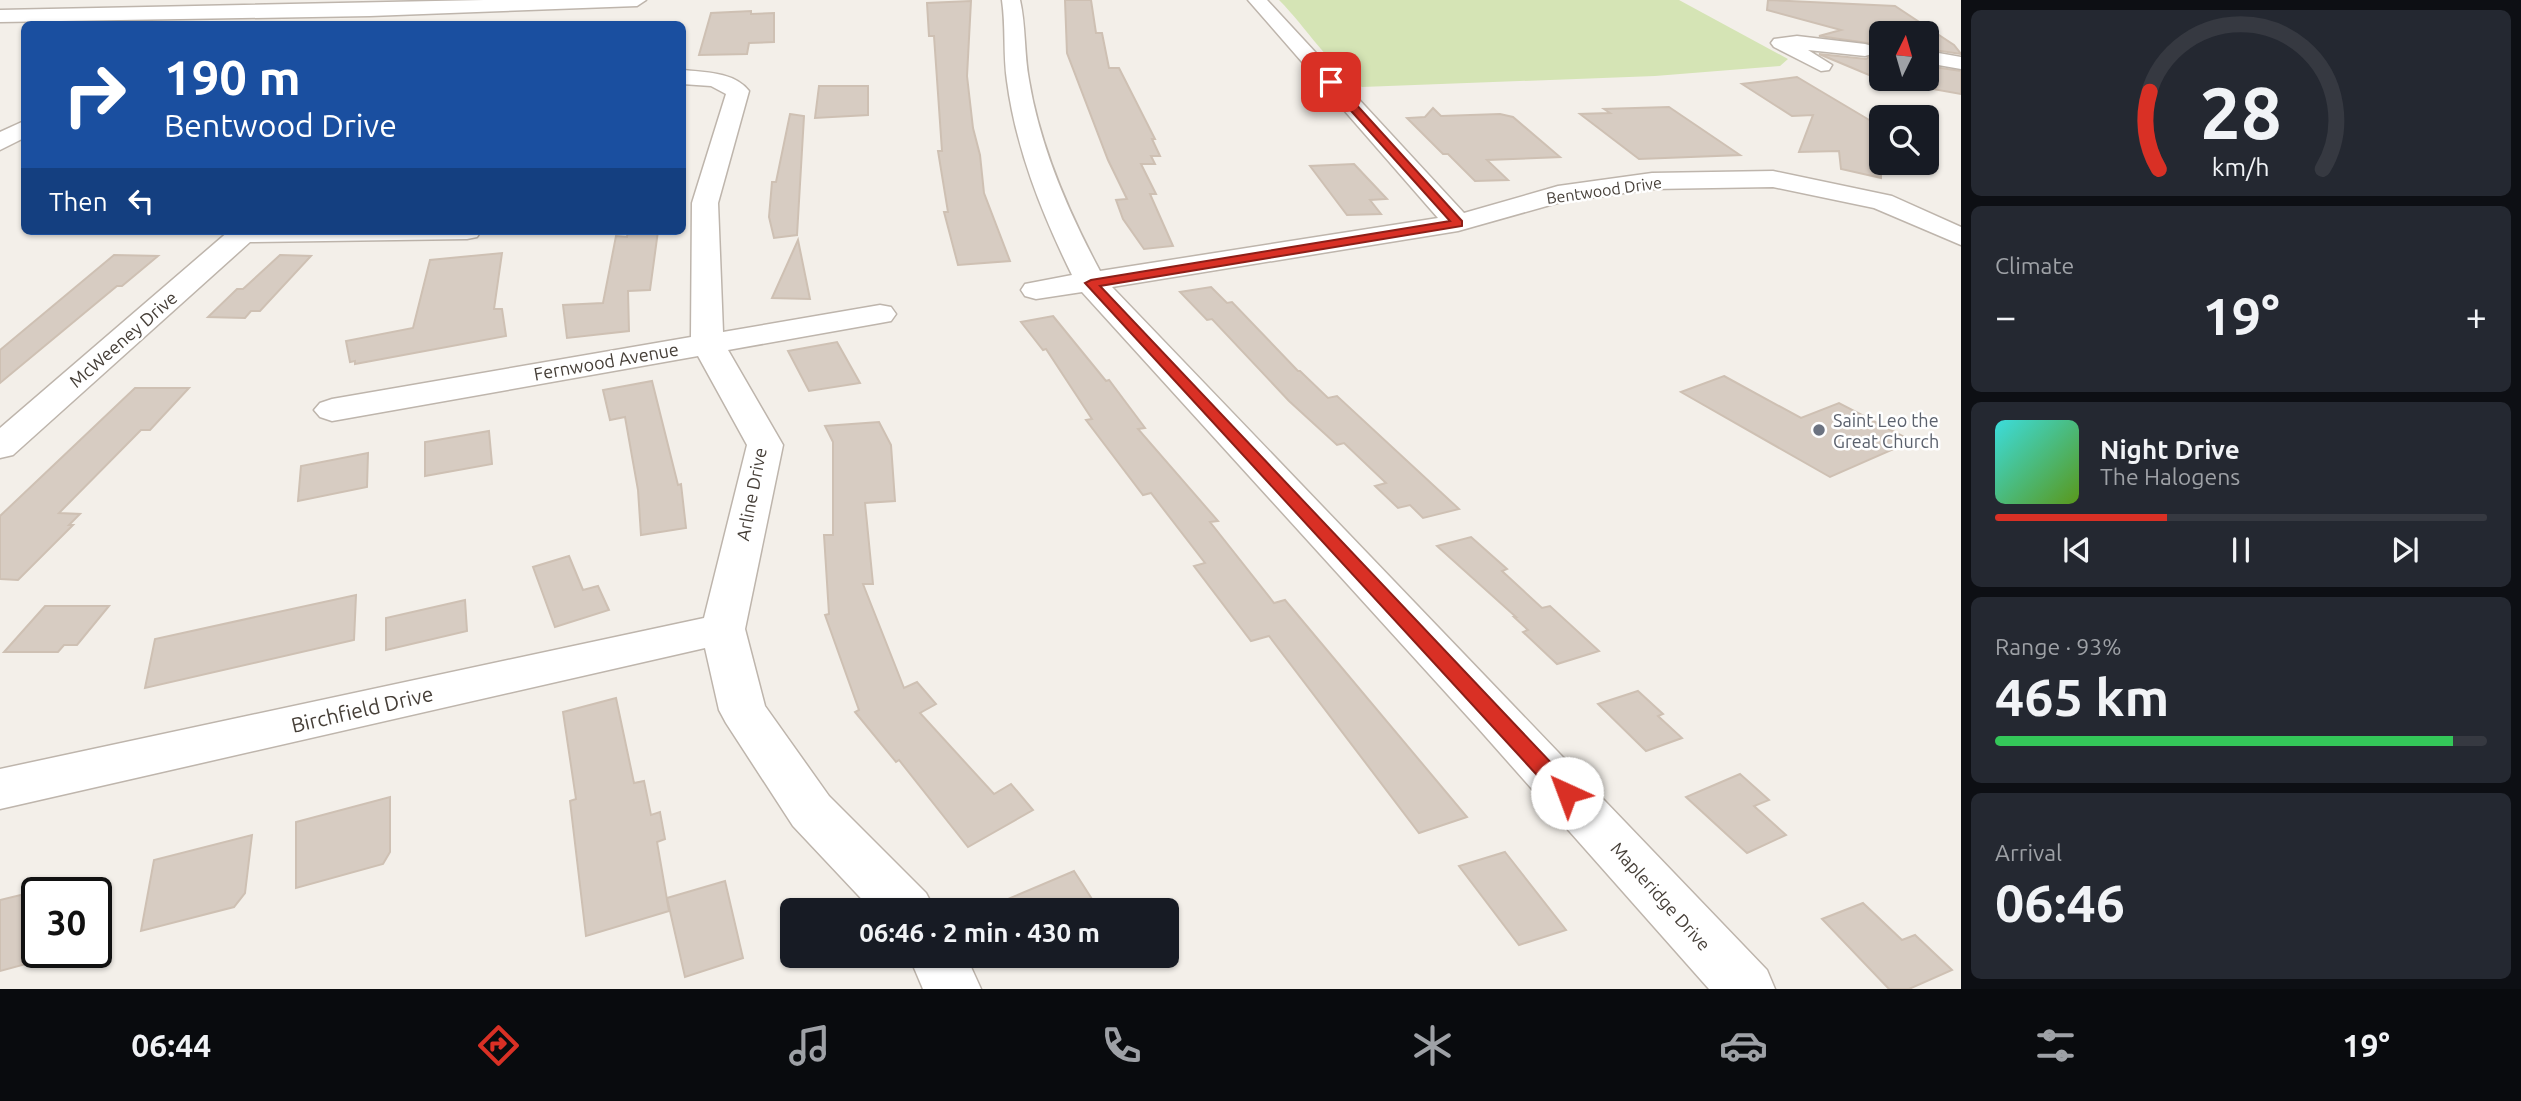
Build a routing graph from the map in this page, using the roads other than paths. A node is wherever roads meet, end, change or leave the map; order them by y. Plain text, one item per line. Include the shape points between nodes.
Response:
1 (637, 0) edge
2 (1011, 0) edge
3 (1257, 0) edge
4 (520, 5) junction
5 (0, 16) edge
6 (198, 19) edge
7 (504, 21) edge
8 (1869, 51) edge
9 (1939, 59) edge
10 (1961, 63) edge
11 (1821, 65) dead end
12 (686, 77) edge
13 (21, 130) edge
14 (0, 143) edge
15 (694, 203) edge
16 (1458, 223) junction
17 (242, 235) edge
18 (1961, 237) edge
19 (1091, 283) junction
20 (1036, 290) dead end
21 (880, 314) dead end
22 (708, 343) junction
23 (332, 410) dead end
24 (0, 447) edge
25 (723, 629) junction
26 (0, 789) edge
27 (895, 898) edge
28 (942, 968) edge
29 (952, 989) edge
30 (1746, 989) edge

1 - 4 street
2 - 19 street, Mapleridge Drive via 1018,81 1034,149 1060,223
3 - 16 street
4 - 6 street
4 - 7 street
5 - 6 street
8 - 11 street via 1780,43
9 - 10 street
12 - 15 street, Arline Drive via 716,80 738,91
13 - 14 street
15 - 22 street, Arline Drive
16 - 18 street, Bentwood Drive via 1558,194 1652,181 1773,179 1882,202
16 - 19 street, Bentwood Drive
17 - 24 street, McWeeney Drive
19 - 20 street, Bentwood Drive
19 - 30 street, Mapleridge Drive
21 - 22 street, Fernwood Avenue
22 - 23 street, Fernwood Avenue
22 - 25 street, Arline Drive via 765,445
25 - 26 street, Birchfield Drive
25 - 27 street, Arline Drive via 743,710 811,811
28 - 29 street

